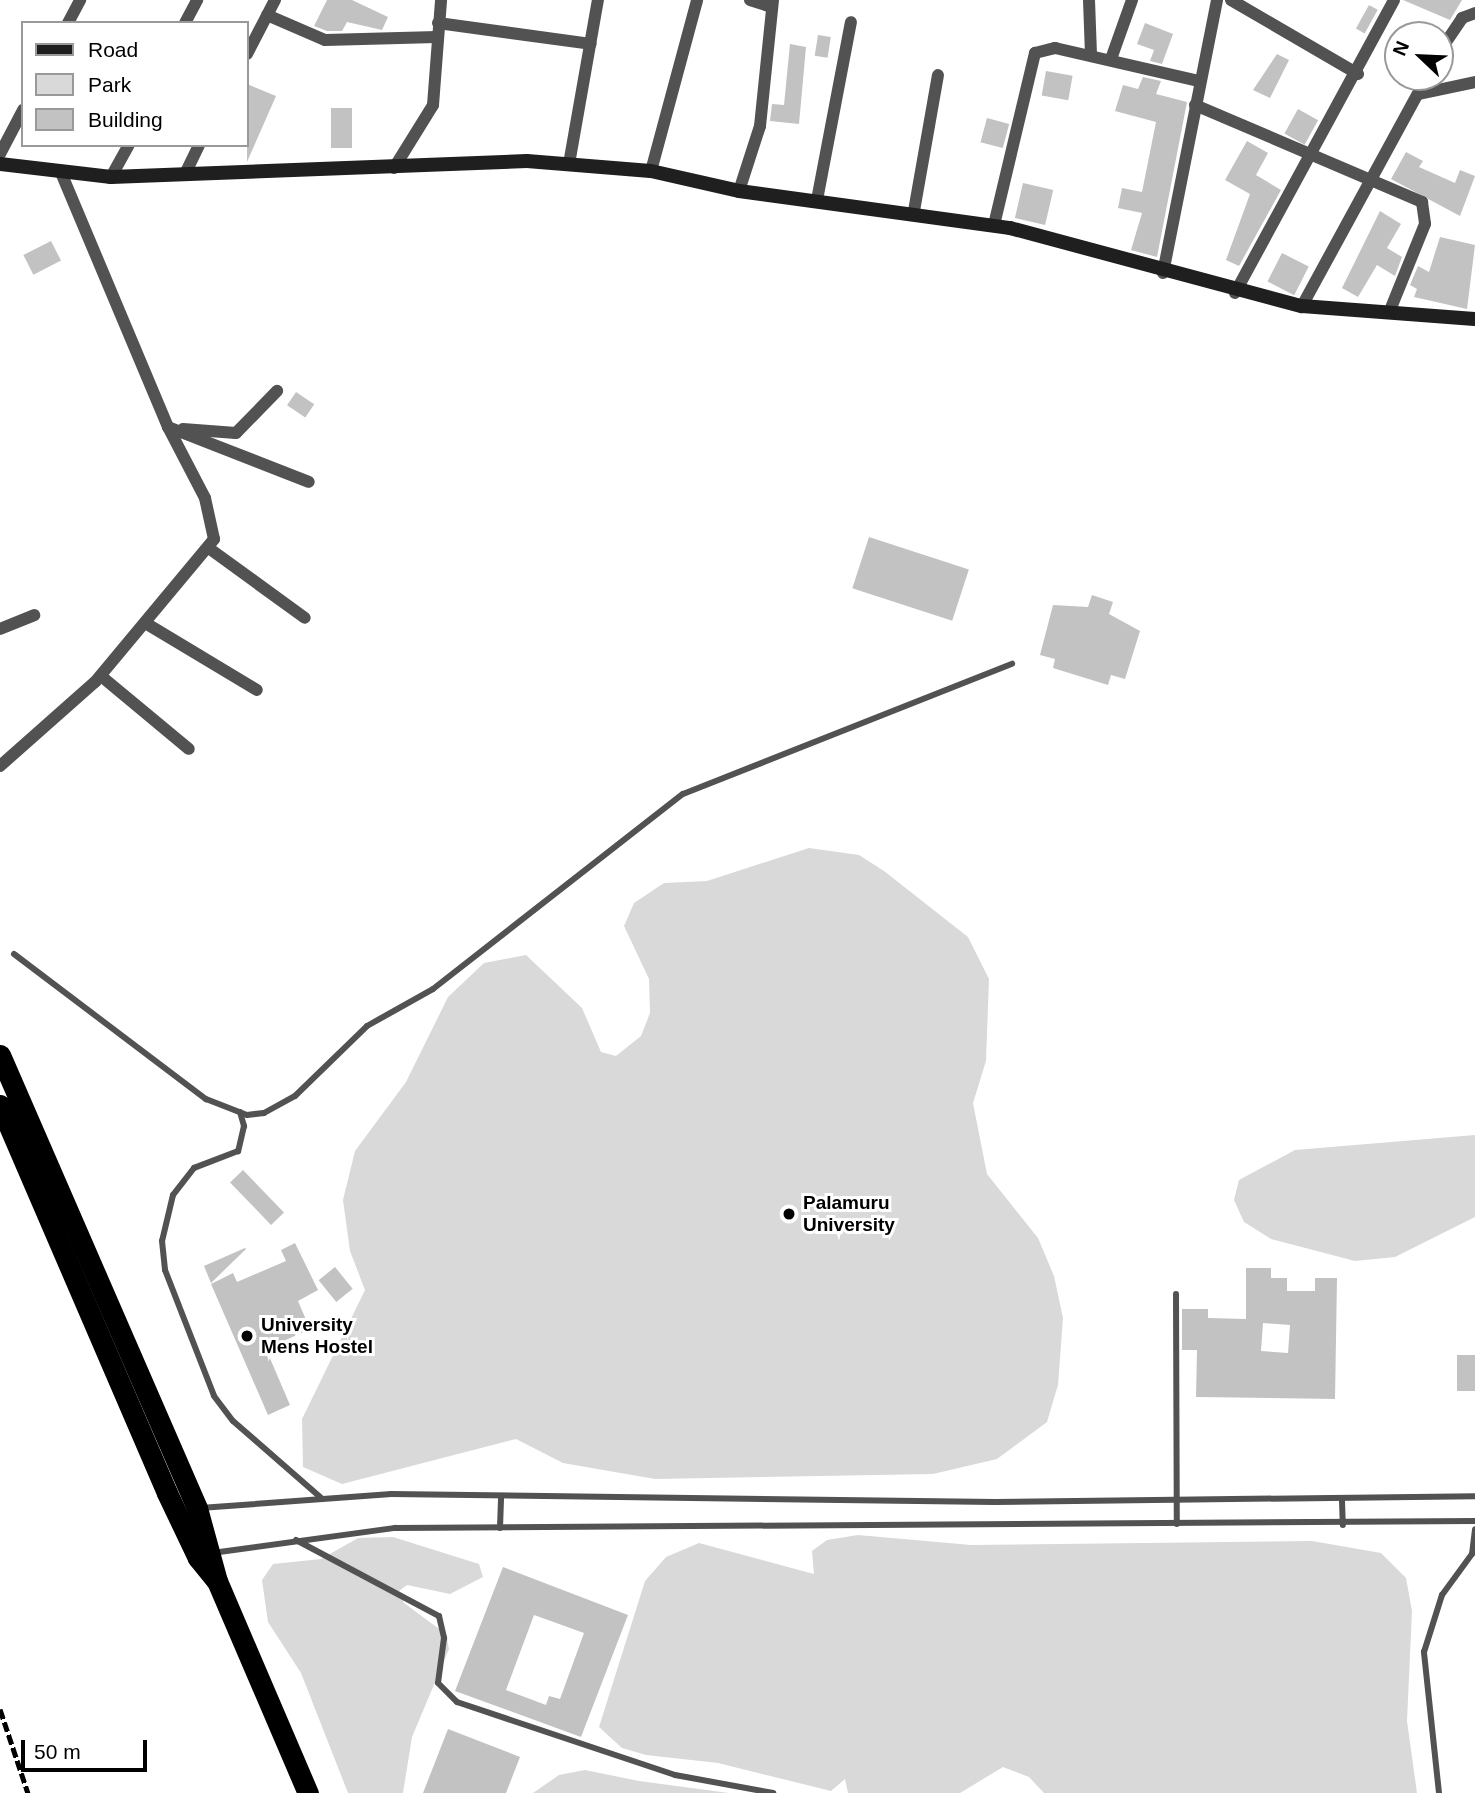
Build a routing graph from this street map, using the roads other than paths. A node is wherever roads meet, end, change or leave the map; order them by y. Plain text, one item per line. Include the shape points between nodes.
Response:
1 (80, 0) edge
2 (197, 0) edge
3 (275, 0) edge
4 (440, 0) edge
5 (598, 0) edge
6 (698, 0) edge
7 (750, 0) edge
8 (1089, 0) edge
9 (1132, 0) edge
10 (1217, 0) edge
11 (1231, 0) edge
12 (1394, 0) edge
13 (773, 4) edge
14 (1475, 13) edge
15 (267, 15) junction
16 (69, 21) edge
17 (186, 21) edge
18 (851, 22) dead end
19 (438, 23) junction
20 (1454, 30) edge
21 (437, 37) junction
22 (591, 44) junction
23 (248, 52) edge
24 (1091, 55) junction
25 (1111, 59) junction
26 (1358, 74) junction
27 (938, 75) dead end
28 (1199, 81) junction
29 (1475, 82) edge
30 (1420, 91) edge
31 (1419, 94) junction
32 (1195, 105) junction
33 (21, 114) edge
34 (128, 147) edge
35 (198, 147) edge
36 (0, 154) edge
37 (1310, 155) junction
38 (0, 164) edge
39 (569, 164) junction
40 (394, 168) junction
41 (651, 171) junction
42 (61, 173) junction
43 (185, 174) junction
44 (111, 177) junction
45 (1369, 180) junction
46 (739, 191) junction
47 (817, 200) junction
48 (915, 211) junction
49 (994, 225) junction
50 (1163, 273) junction
51 (1235, 293) junction
52 (1302, 306) junction
53 (1390, 310) junction
54 (1475, 319) edge
55 (277, 391) dead end
56 (168, 428) junction
57 (309, 481) dead end
58 (210, 549) junction
59 (34, 615) dead end
60 (305, 618) dead end
61 (147, 624) junction
62 (0, 629) edge
63 (1013, 664) dead end
64 (101, 676) junction
65 (257, 690) dead end
66 (189, 749) dead end
67 (0, 766) edge
68 (14, 954) dead end
69 (0, 1055) edge
70 (0, 1105) edge
71 (240, 1112) junction
72 (1175, 1294) dead end
73 (501, 1496) junction
74 (1475, 1496) edge
75 (320, 1497) junction
76 (1176, 1500) junction
77 (1342, 1501) junction
78 (188, 1513) junction
79 (1475, 1521) edge
80 (1177, 1524) junction
81 (1343, 1525) junction
82 (500, 1528) junction
83 (1475, 1529) edge
84 (296, 1540) junction
85 (205, 1555) junction
86 (308, 1793) edge
87 (773, 1793) edge
88 (1439, 1793) edge

1 - 16 street
2 - 17 street
3 - 15 street
4 - 19 street
5 - 22 street
6 - 41 street
7 - 13 street
8 - 24 street
9 - 25 street
10 - 28 street
11 - 26 street
12 - 26 street
13 - 46 street via 760,126
14 - 20 street via 1462,18
15 - 21 street via 325,40
15 - 23 street
18 - 47 street
19 - 21 street
19 - 22 street
21 - 40 street via 433,105
22 - 39 street
24 - 25 street
24 - 49 street via 1055,48 1035,53
25 - 28 street
26 - 37 street
27 - 48 street
28 - 32 street
29 - 31 street
30 - 31 street
31 - 45 street
32 - 37 street
32 - 50 street
33 - 36 street
34 - 44 street
35 - 43 street
37 - 45 street
37 - 51 street
38 - 42 street
39 - 40 street
39 - 41 street
40 - 43 street
41 - 46 street
42 - 44 street
42 - 56 street
43 - 44 street
45 - 52 street
45 - 53 street via 1413,197 1426,209
46 - 47 street
47 - 48 street
48 - 49 street
49 - 50 street
50 - 51 street
51 - 52 street
52 - 53 street
53 - 54 street
55 - 56 street via 236,432
56 - 57 street
56 - 58 street via 215,525
58 - 60 street
58 - 61 street
59 - 62 street
61 - 64 street
61 - 65 street
63 - 71 lane via 683,794 466,965 367,1026 295,1096 264,1113
64 - 66 street
64 - 67 street
68 - 71 lane via 206,1099
69 - 78 highway
70 - 78 highway
71 - 75 lane via 244,1126 238,1151 194,1168 173,1195 162,1241 165,1270 214,1396 233,1421
72 - 76 lane
73 - 75 lane
73 - 76 lane
73 - 82 lane
74 - 77 lane
75 - 78 lane
76 - 77 lane
76 - 80 lane
77 - 81 lane
78 - 85 highway
79 - 81 lane
80 - 81 lane
80 - 82 lane
82 - 84 lane via 395,1528
83 - 88 lane via 1472,1554 1442,1595 1424,1652
84 - 85 lane
84 - 87 lane via 439,1616 444,1638 438,1683 457,1702 675,1775
85 - 86 highway

